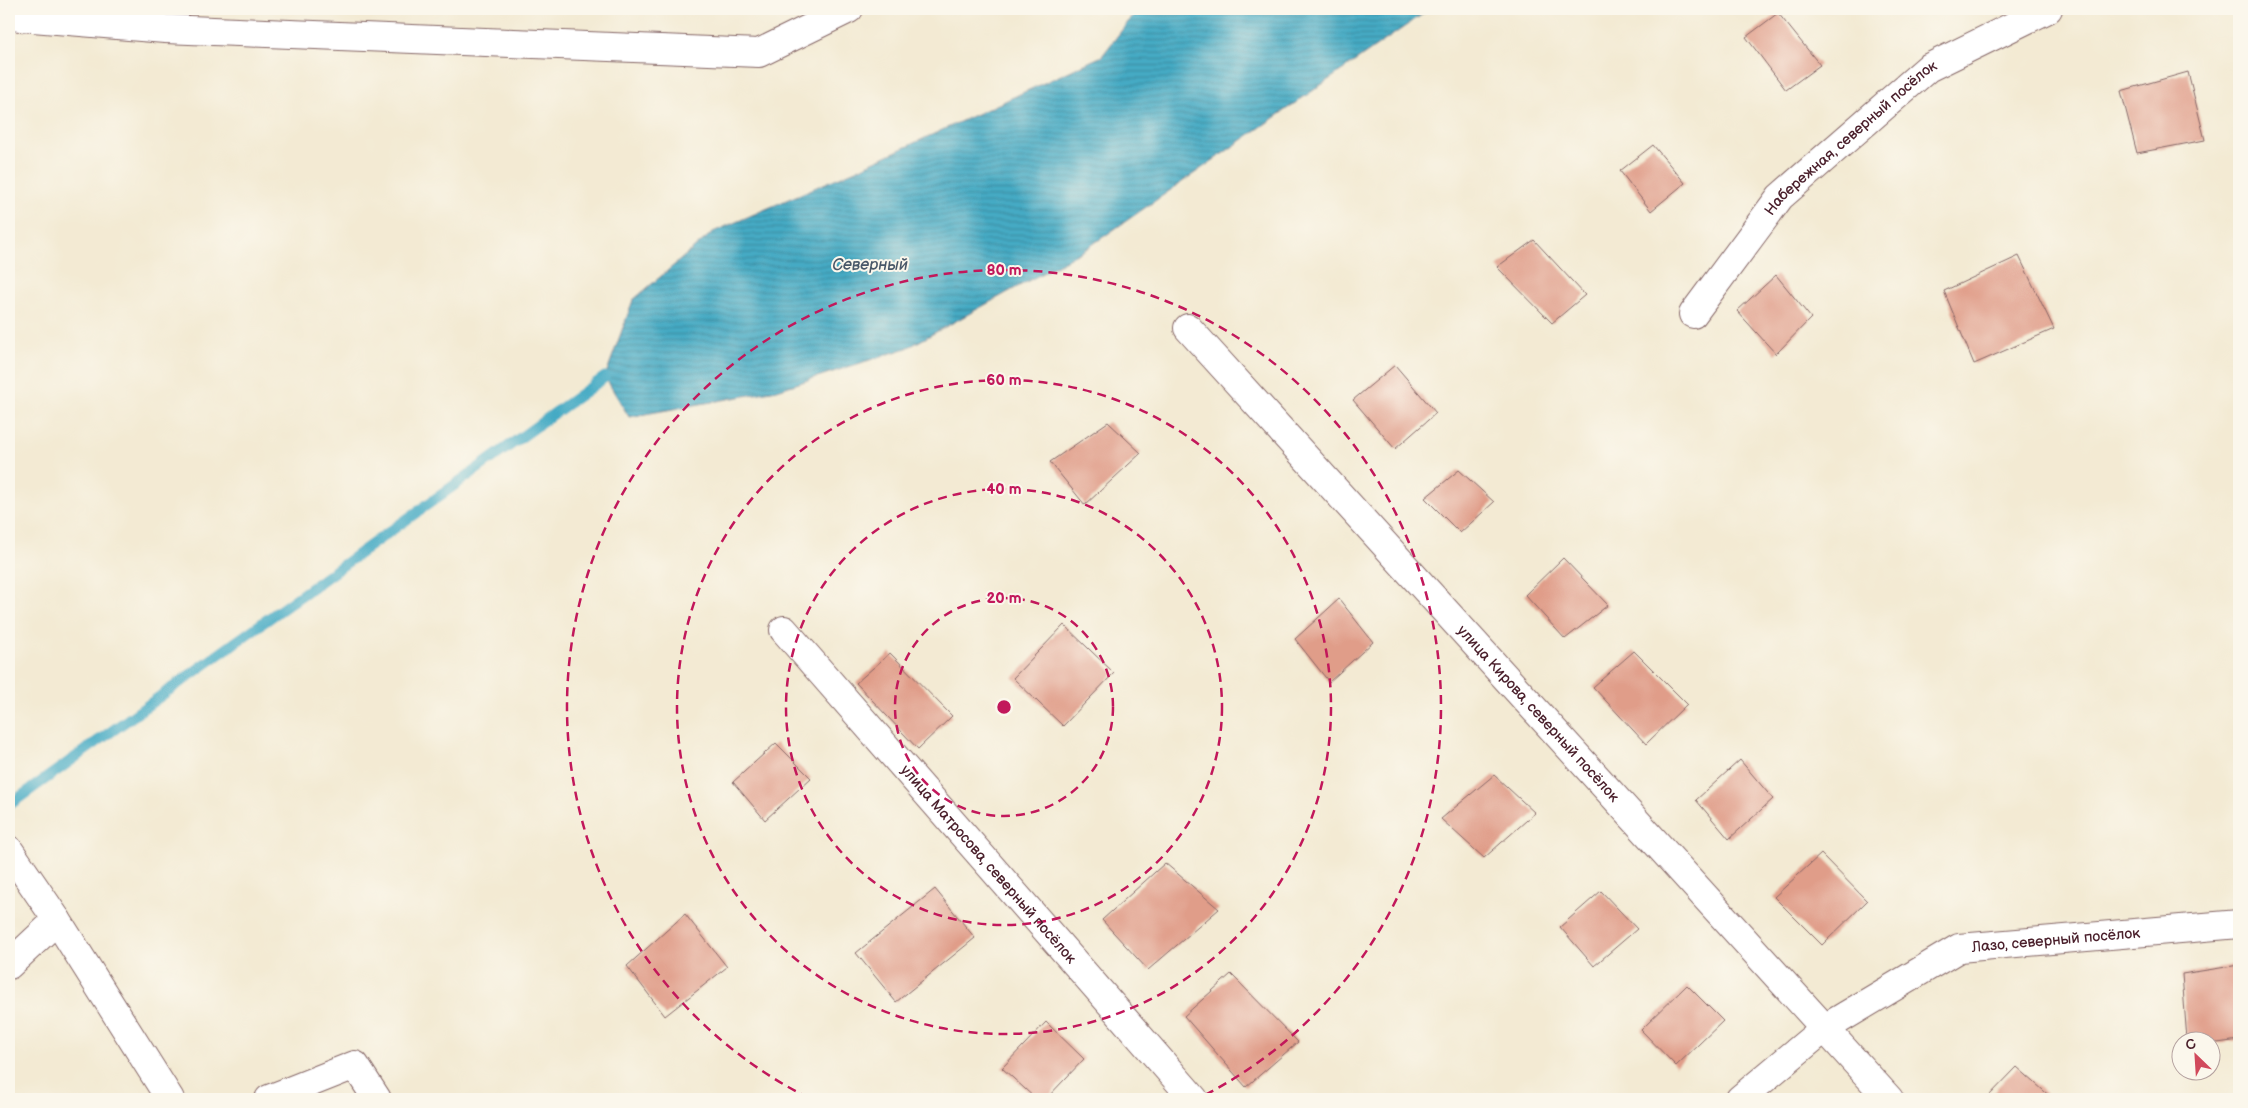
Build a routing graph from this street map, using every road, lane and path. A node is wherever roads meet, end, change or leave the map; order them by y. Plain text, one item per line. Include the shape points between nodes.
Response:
1 (849, 9) edge
2 (2048, 9) edge
3 (9, 16) edge
4 (1693, 314) dead end
5 (1188, 328) dead end
6 (784, 630) dead end
7 (9, 850) edge
8 (57, 920) junction
9 (2239, 924) edge
10 (9, 965) edge
11 (1825, 1028) junction
12 (170, 1099) edge
13 (269, 1099) edge
14 (377, 1099) edge
15 (1194, 1099) edge
16 (1740, 1099) edge
17 (1889, 1099) edge

1 - 3 street via 759,53 165,29
2 - 4 street, Набережная, северный посёлок via 1928,68 1780,197
5 - 11 street, улица Кирова, северный посёлок
6 - 15 street, улица Матросова, северный посёлок
7 - 8 street
8 - 10 street
8 - 12 street
9 - 11 street, Лазо, северный посёлок via 1959,948
11 - 16 street, Лазо, северный посёлок
11 - 17 street, улица Кирова, северный посёлок
13 - 14 street via 355,1065

